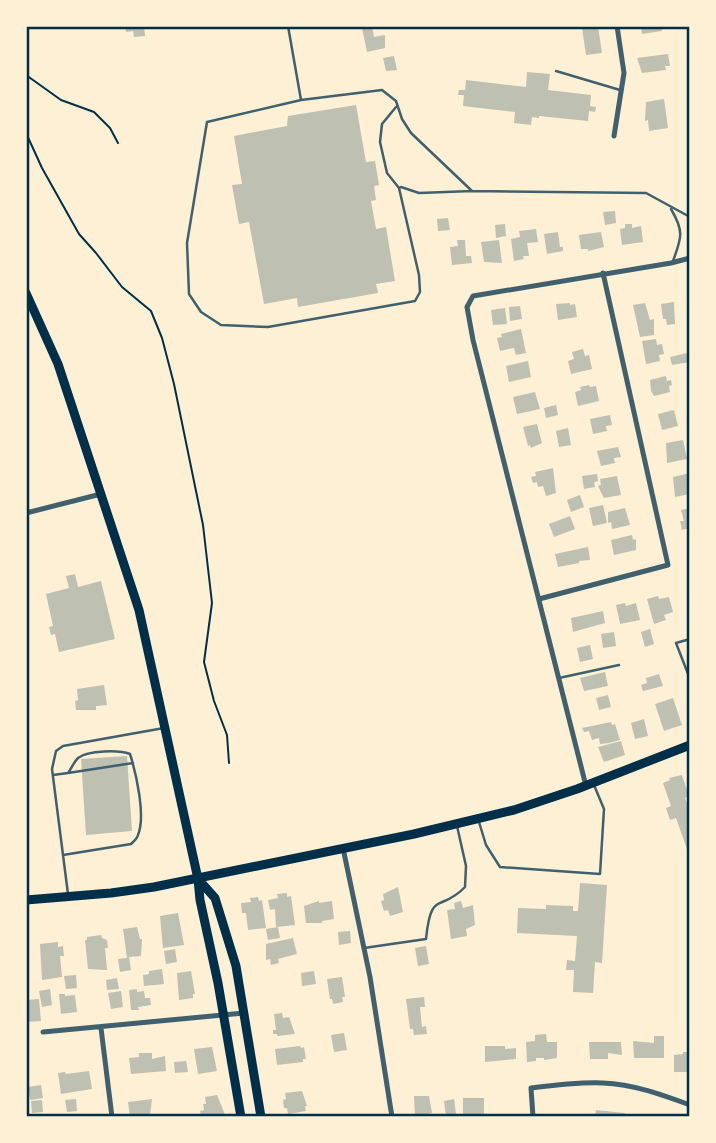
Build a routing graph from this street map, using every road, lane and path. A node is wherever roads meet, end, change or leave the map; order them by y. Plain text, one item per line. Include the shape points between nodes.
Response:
1 (288, 26) edge
2 (401, 26) edge
3 (408, 26) edge
4 (617, 26) edge
5 (556, 71) dead end
6 (26, 75) edge
7 (620, 90) junction
8 (301, 100) junction
9 (397, 105) junction
10 (26, 133) edge
11 (614, 136) dead end
12 (118, 143) dead end
13 (399, 188) junction
14 (472, 191) junction
15 (669, 206) junction
16 (690, 218) edge
17 (690, 258) edge
18 (671, 263) junction
19 (603, 273) junction
20 (26, 293) edge
21 (101, 494) junction
22 (26, 513) edge
23 (540, 599) junction
24 (690, 639) edge
25 (619, 665) dead end
26 (559, 678) junction
27 (690, 678) edge
28 (165, 728) junction
29 (26, 736) edge
30 (690, 745) edge
31 (26, 750) edge
32 (133, 763) junction
33 (229, 763) dead end
34 (68, 773) junction
35 (53, 775) junction
36 (589, 784) junction
37 (478, 818) junction
38 (457, 823) junction
39 (343, 847) junction
40 (63, 855) junction
41 (198, 879) junction
42 (68, 897) junction
43 (26, 900) edge
44 (364, 948) junction
45 (244, 1013) junction
46 (225, 1016) junction
47 (101, 1028) junction
48 (43, 1032) dead end
49 (690, 1105) edge
50 (112, 1117) edge
51 (241, 1117) edge
52 (261, 1117) edge
53 (392, 1117) edge
54 (533, 1117) edge

1 - 8 lane
2 - 3 lane
4 - 7 street via 624,73
5 - 7 lane
6 - 12 path via 61,100 94,111
7 - 11 street
8 - 9 lane via 382,90
8 - 13 lane via 207,122 187,243 190,294 201,312 221,325 268,327 415,301 420,292 419,275
9 - 13 lane via 382,124 380,142 387,173
9 - 14 lane via 411,133
10 - 33 path via 79,234 122,287 151,311 162,338 203,525 212,603 204,662 227,735
13 - 14 lane via 419,193
14 - 15 lane via 646,193
15 - 16 lane
15 - 18 lane via 682,239
17 - 18 street
18 - 19 street
19 - 23 street via 668,565
19 - 23 street via 472,297 467,307
20 - 21 main road via 58,364
21 - 22 street
21 - 28 main road via 139,610
23 - 26 street
24 - 27 lane via 676,643
25 - 26 lane
26 - 36 street
28 - 35 lane via 62,746 52,759
28 - 41 main road
29 - 31 lane
30 - 36 main road
32 - 34 lane
32 - 34 lane via 130,754 122,750 93,754 78,758
32 - 40 lane via 141,814 139,835 131,844
34 - 35 lane
35 - 40 lane
36 - 37 main road
36 - 37 lane via 604,809 600,873 500,867 486,845
37 - 38 main road
38 - 39 main road
38 - 44 lane via 466,866 465,887 432,908 426,939
39 - 41 main road
39 - 44 street
40 - 42 lane
41 - 42 main road
41 - 45 main road via 215,898 236,966
41 - 46 main road
42 - 43 main road
44 - 53 street
45 - 46 street
45 - 52 main road
46 - 47 street
46 - 51 main road
47 - 48 street
47 - 50 street
49 - 54 street via 658,1093 605,1083 561,1084 531,1088

